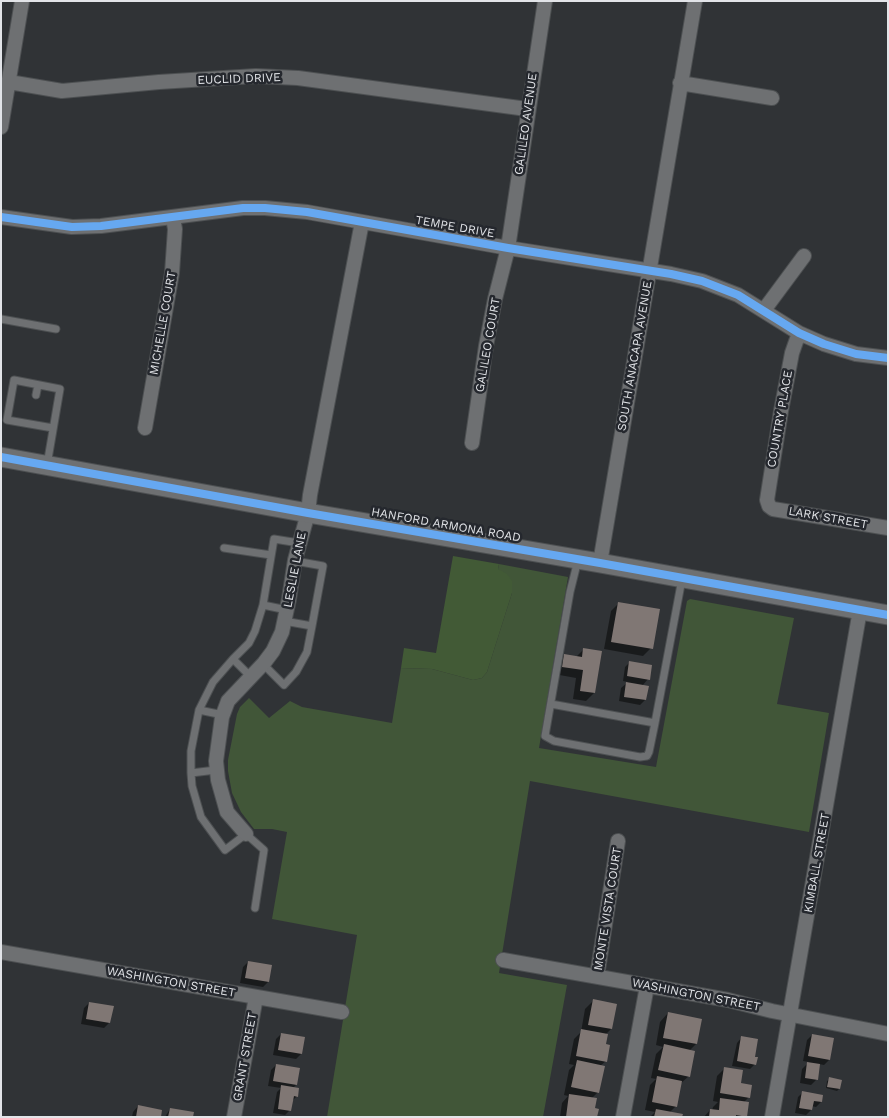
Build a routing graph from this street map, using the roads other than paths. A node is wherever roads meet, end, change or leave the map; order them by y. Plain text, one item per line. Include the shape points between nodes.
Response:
1 (22, 1) edge
2 (545, 1) edge
3 (695, 1) edge
4 (9, 82) junction
5 (680, 83) junction
6 (772, 98) dead end
7 (527, 109) junction
8 (1, 127) edge
9 (1, 217) edge
10 (173, 218) junction
11 (362, 222) junction
12 (508, 248) junction
13 (804, 256) dead end
14 (650, 271) junction
15 (764, 310) junction
16 (1, 319) edge
17 (56, 329) dead end
18 (799, 333) junction
19 (888, 358) edge
20 (38, 385) junction
21 (36, 395) dead end
22 (4, 420) edge
23 (53, 428) junction
24 (144, 428) dead end
25 (472, 443) dead end
26 (1, 457) edge
27 (47, 465) junction
28 (769, 506) joint
29 (308, 513) junction
30 (888, 528) edge
31 (299, 543) junction
32 (224, 548) dead end
33 (271, 554) junction
34 (578, 559) junction
35 (295, 561) junction
36 (600, 563) junction
37 (682, 578) junction
38 (263, 605) junction
39 (860, 610) junction
40 (888, 615) edge
41 (286, 616) junction
42 (312, 626) junction
43 (233, 659) junction
44 (263, 664) junction
45 (251, 677) junction
46 (551, 704) junction
47 (199, 710) junction
48 (223, 714) junction
49 (655, 723) junction
50 (216, 770) junction
51 (191, 773) junction
52 (246, 834) junction
53 (618, 841) dead end
54 (255, 908) dead end
55 (1, 952) edge
56 (503, 960) dead end
57 (597, 976) junction
58 (647, 986) junction
59 (256, 997) junction
60 (342, 1012) dead end
61 (790, 1014) junction
62 (888, 1034) edge
63 (234, 1117) edge
64 (623, 1117) edge
65 (772, 1117) edge

1 - 4 street
2 - 7 street, GALILEO AVENUE
3 - 5 street, SOUTH ANACAPA AVENUE
4 - 7 street, EUCLID DRIVE via 62,91 256,76 298,78
4 - 8 street
5 - 6 street
5 - 14 street, SOUTH ANACAPA AVENUE
7 - 12 street, GALILEO AVENUE
9 - 10 street, TEMPE DRIVE via 72,227
10 - 11 street, TEMPE DRIVE via 265,208
10 - 24 street, MICHELLE COURT via 172,273
11 - 12 street, TEMPE DRIVE
11 - 29 street, LESLIE LANE
12 - 14 street, TEMPE DRIVE
12 - 25 street, GALILEO COURT via 486,346
13 - 15 street
14 - 15 street, TEMPE DRIVE via 715,285
14 - 36 street, SOUTH ANACAPA AVENUE
15 - 18 street, TEMPE DRIVE
16 - 17 lane
18 - 19 street, TEMPE DRIVE via 856,354
18 - 28 street, COUNTRY PLACE via 781,410 767,500
20 - 21 lane
20 - 22 lane via 14,380
20 - 23 lane via 60,388
22 - 23 lane via 31,421
23 - 27 lane
26 - 27 main road, HANFORD ARMONA ROAD
27 - 29 main road, HANFORD ARMONA ROAD
28 - 30 street, LARK STREET
29 - 31 street, LESLIE LANE
29 - 34 main road, HANFORD ARMONA ROAD
31 - 33 lane via 274,539
31 - 35 street, LESLIE LANE
32 - 33 lane
33 - 38 lane
34 - 36 main road, HANFORD ARMONA ROAD
34 - 46 lane
35 - 41 street, LESLIE LANE
35 - 42 lane via 323,566
36 - 37 main road, HANFORD ARMONA ROAD
37 - 39 main road, HANFORD ARMONA ROAD
37 - 49 lane
38 - 41 lane
38 - 43 lane via 252,638
39 - 40 main road, HANFORD ARMONA ROAD
39 - 61 street, KIMBALL STREET
41 - 42 lane
41 - 44 street, LESLIE LANE via 273,651
42 - 44 lane via 307,652 296,672 284,684
43 - 45 lane
43 - 47 lane via 213,682
44 - 45 street, LESLIE LANE
45 - 48 street, LESLIE LANE via 232,695
46 - 49 lane
46 - 49 lane via 545,736 554,741 640,757 647,756 649,752
47 - 48 lane
47 - 51 lane via 191,751
48 - 50 street, LESLIE LANE
50 - 51 lane
50 - 52 street, LESLIE LANE via 228,812
51 - 52 lane via 201,817 225,850
52 - 54 lane via 264,850
53 - 57 street, MONTE VISTA COURT
55 - 59 street, WASHINGTON STREET
56 - 57 street, WASHINGTON STREET
57 - 58 street, WASHINGTON STREET
58 - 61 street, WASHINGTON STREET
58 - 64 street
59 - 60 street, WASHINGTON STREET
59 - 63 street, GRANT STREET
61 - 62 street, WASHINGTON STREET
61 - 65 street, KIMBALL STREET

